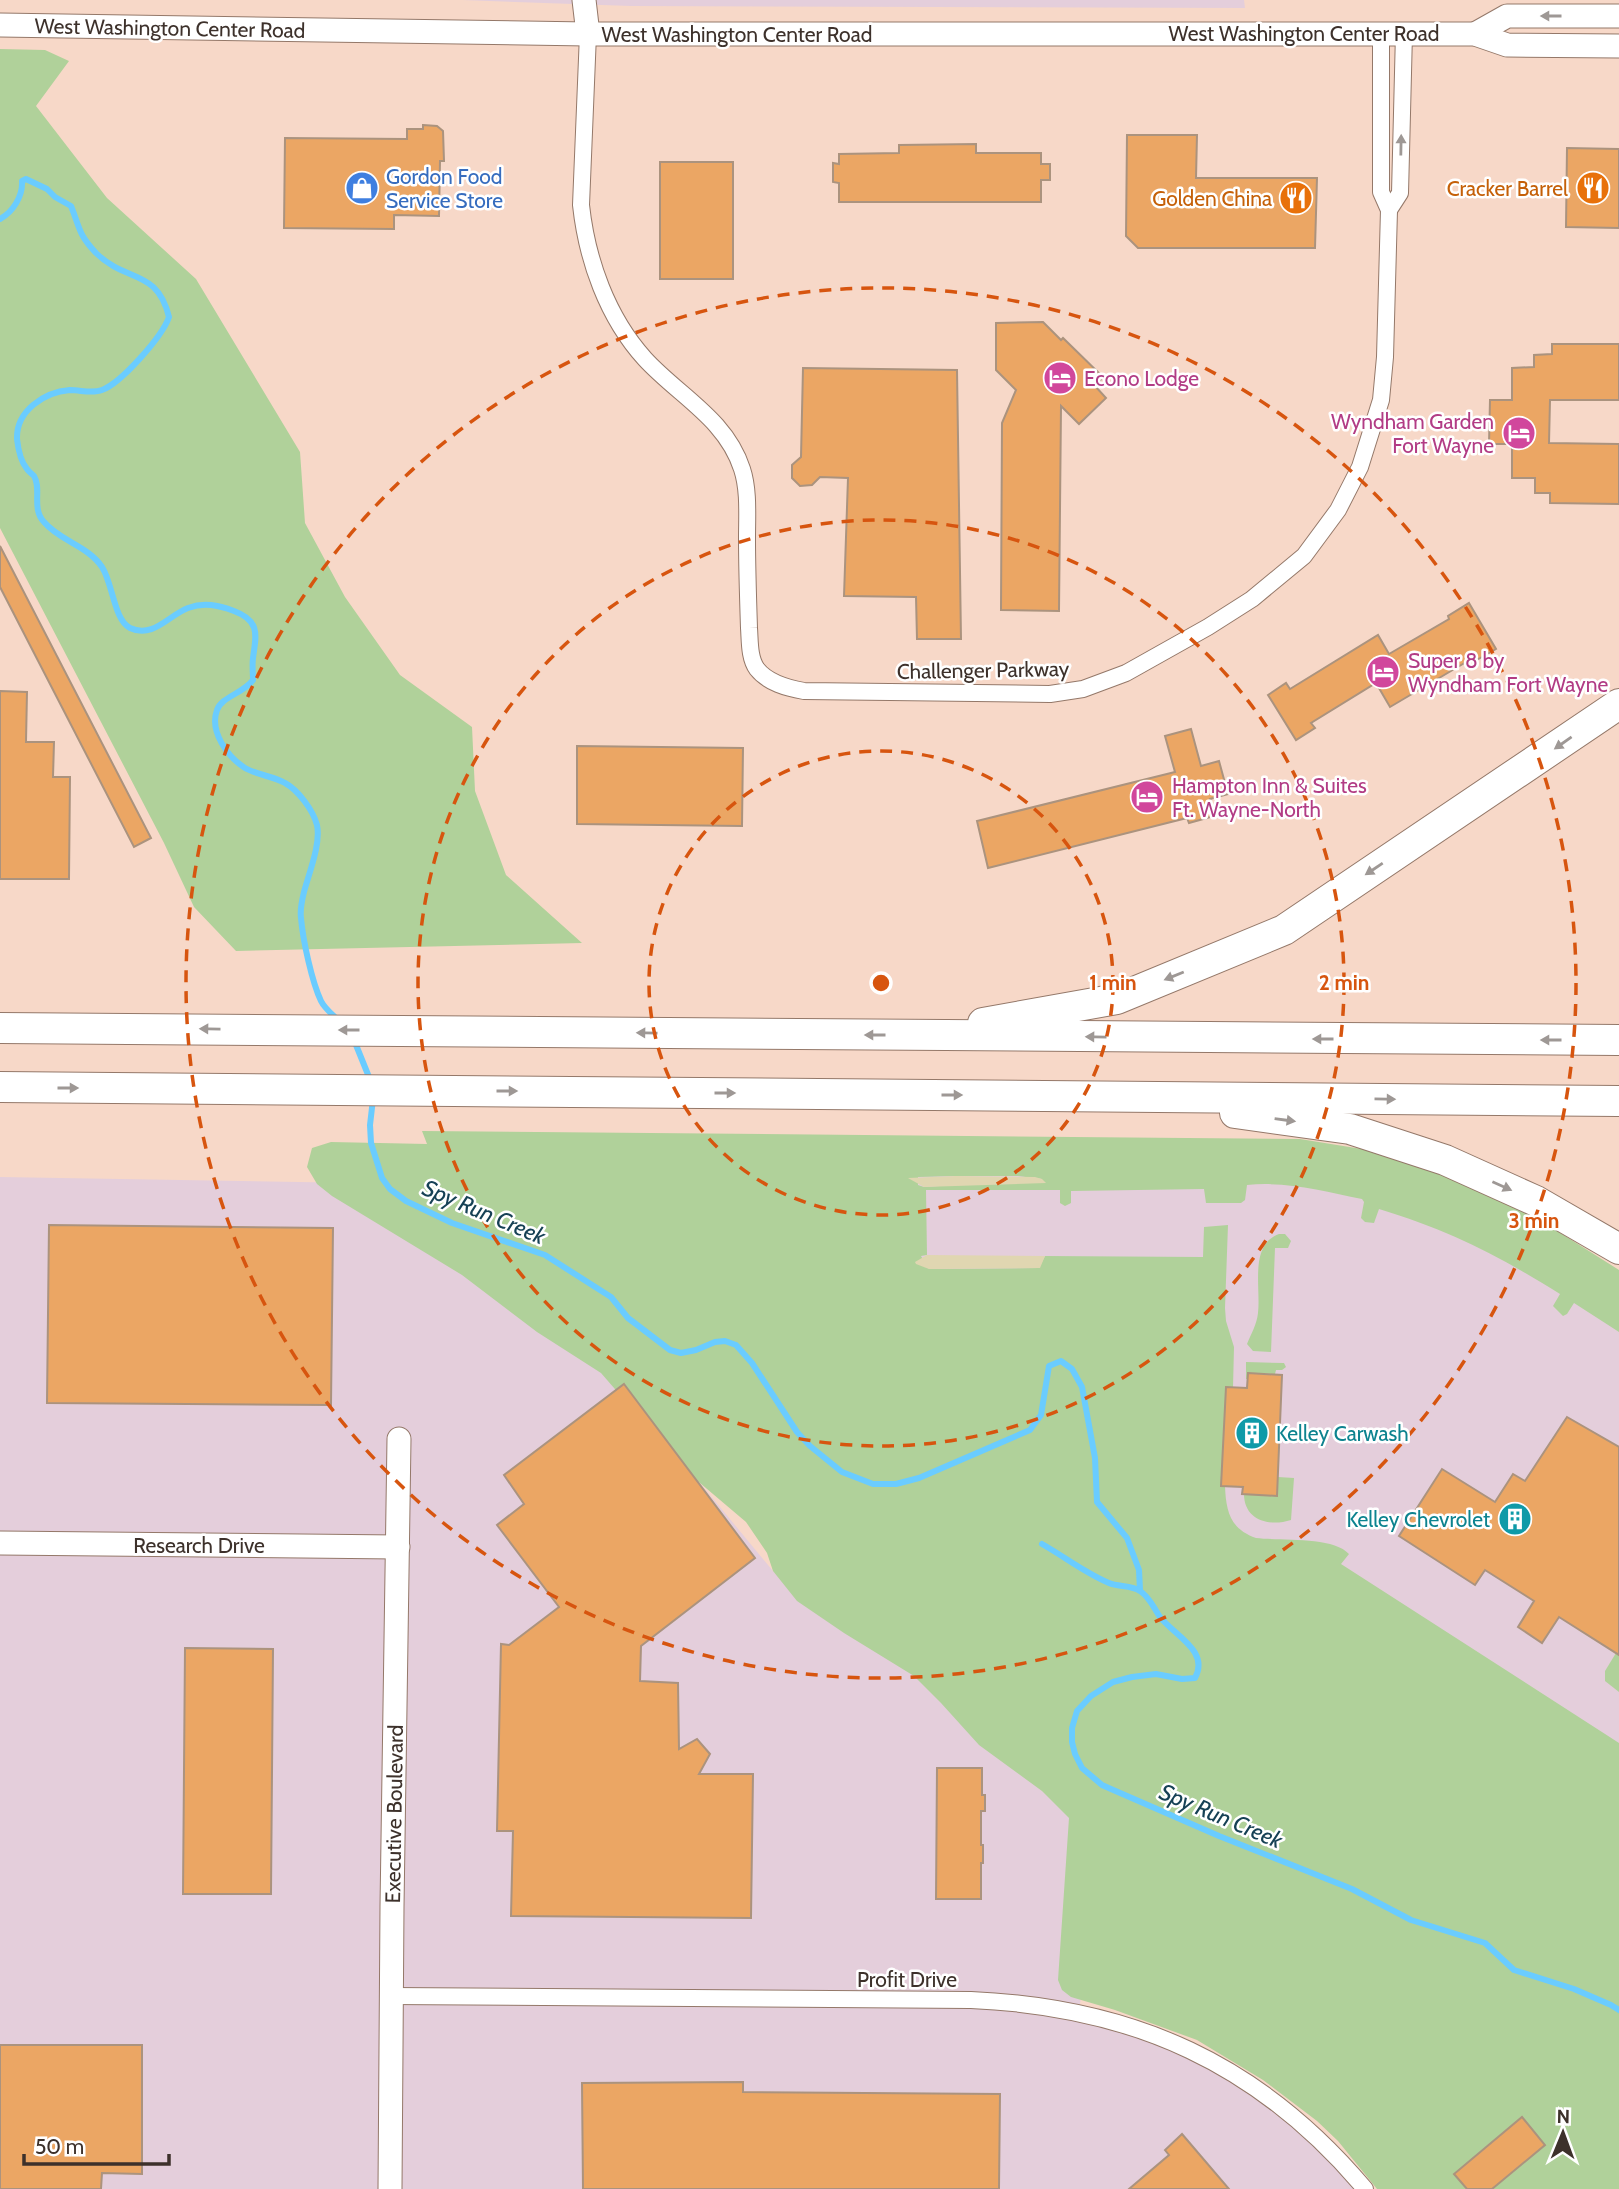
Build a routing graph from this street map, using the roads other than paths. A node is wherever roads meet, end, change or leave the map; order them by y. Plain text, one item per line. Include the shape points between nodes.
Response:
1 (584, 0) edge
2 (1619, 16) edge
3 (0, 25) edge
4 (1393, 33) junction
5 (588, 34) junction
6 (1475, 34) junction
7 (1619, 46) edge
8 (1389, 209) junction
9 (1619, 704) edge
10 (0, 1028) edge
11 (943, 1036) junction
12 (1619, 1040) edge
13 (0, 1087) edge
14 (1121, 1096) junction
15 (1619, 1101) edge
16 (1619, 1249) edge
17 (400, 1439) dead end
18 (0, 1543) edge
19 (398, 1547) junction
20 (391, 1996) junction
21 (390, 2189) edge
22 (1365, 2189) edge

1 - 5 main road
2 -> 6 main road via 1507,16
3 - 5 main road, West Washington Center Road
4 - 5 main road, West Washington Center Road
4 - 6 main road, West Washington Center Road
4 - 8 street, Challenger Parkway via 1381,192
8 -> 4 street, Challenger Parkway via 1400,193
5 - 8 street, Challenger Parkway via 581,205 591,257 610,309 645,358 720,427 735,452 743,471 747,507 751,652 757,668 788,689 1050,694 1083,689 1126,673 1252,599 1304,556 1338,510 1360,467 1381,400
6 - 7 main road, West Washington Center Road via 1507,45
9 -> 11 highway via 1284,930 1117,999 993,1020
11 -> 10 highway
12 -> 11 highway
13 -> 14 highway
14 -> 15 highway
14 -> 16 highway via 1350,1129 1445,1160 1525,1196
17 - 19 main road, Executive Boulevard
18 - 19 main road, Research Drive
19 - 20 main road, Executive Boulevard
20 - 21 main road, Executive Boulevard
20 - 22 street, Profit Drive via 971,2000 1075,2011 1135,2027 1223,2067 1298,2120

